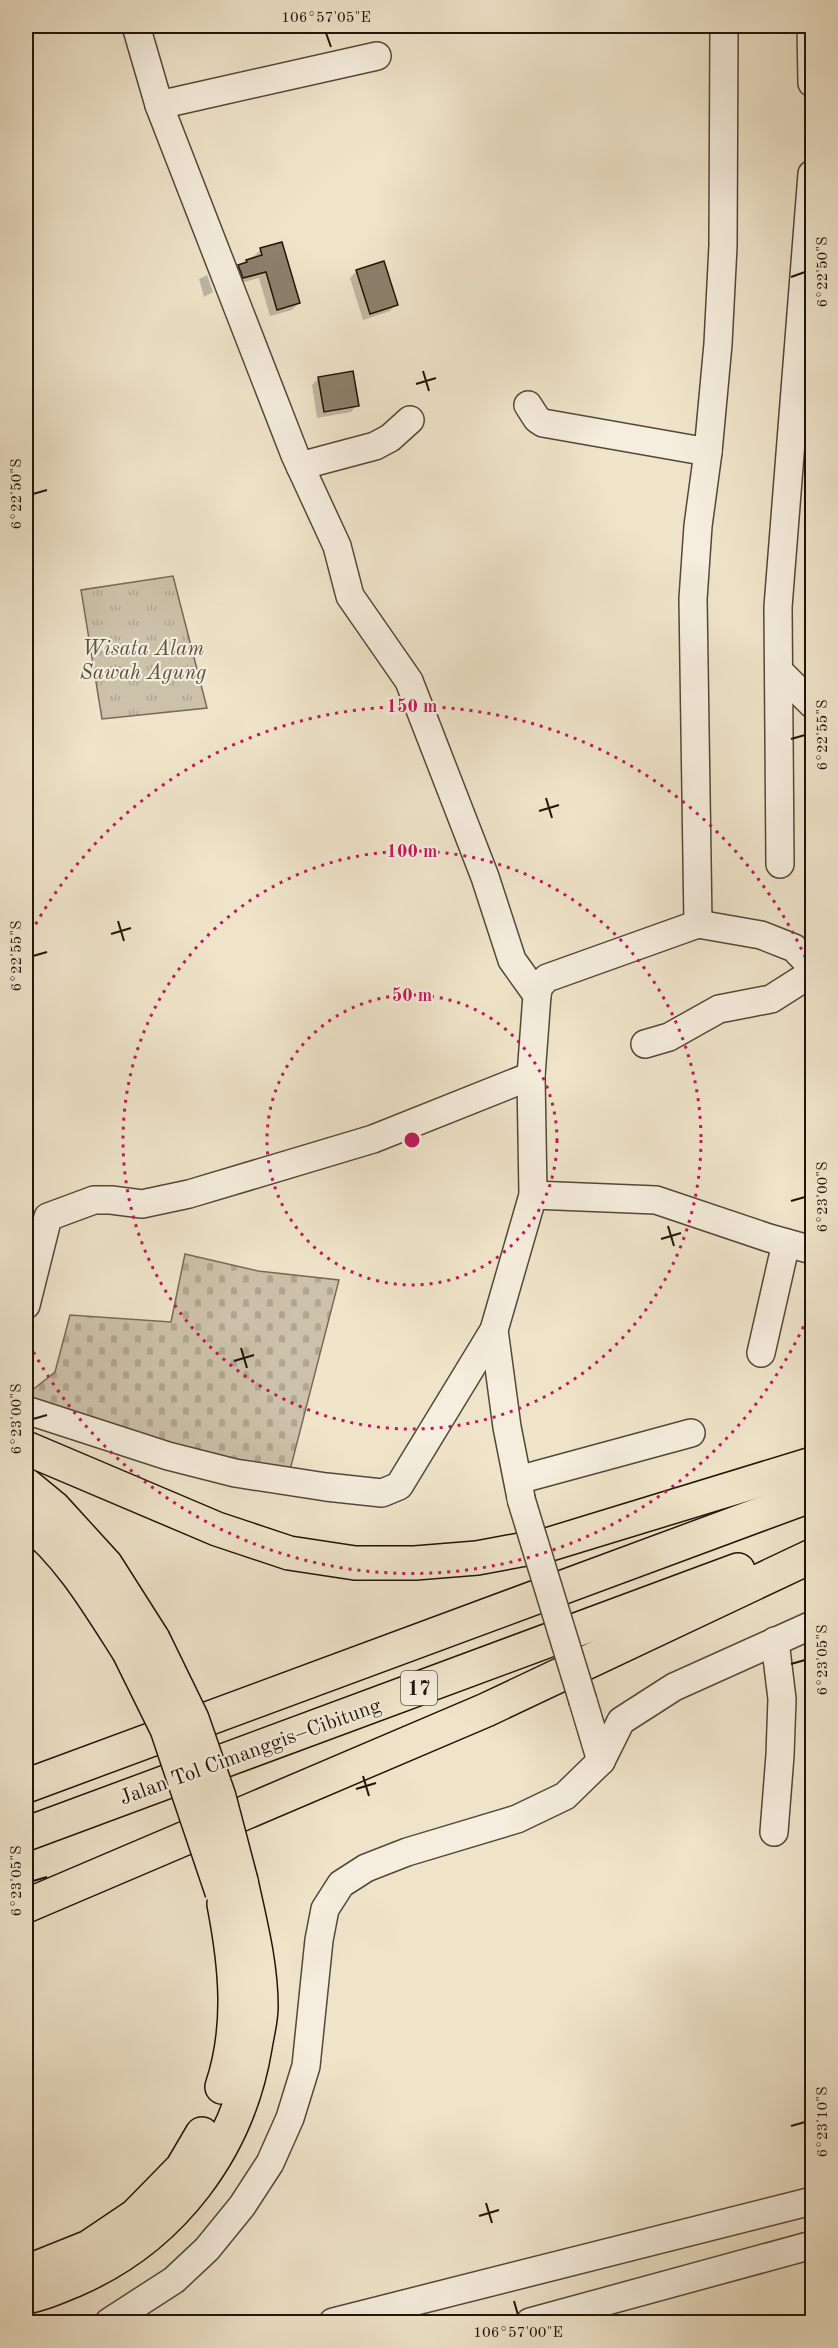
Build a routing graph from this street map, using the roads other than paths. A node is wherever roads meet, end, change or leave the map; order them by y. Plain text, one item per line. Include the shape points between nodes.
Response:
1 (136, 26) edge
2 (724, 26) edge
3 (812, 36) edge
4 (377, 56) dead end
5 (813, 83) edge
6 (159, 105) junction
7 (813, 174) edge
8 (805, 384) edge
9 (528, 405) dead end
10 (410, 420) dead end
11 (708, 452) junction
12 (300, 466) junction
13 (780, 672) junction
14 (813, 706) edge
15 (779, 722) junction
16 (780, 864) dead end
17 (698, 924) junction
18 (813, 967) edge
19 (813, 973) edge
20 (537, 994) junction
21 (645, 1044) dead end
22 (531, 1076) junction
23 (533, 1195) junction
24 (786, 1243) junction
25 (813, 1250) edge
26 (26, 1305) edge
27 (494, 1330) junction
28 (761, 1353) dead end
29 (26, 1410) edge
30 (691, 1433) dead end
31 (26, 1448) edge
32 (813, 1464) edge
33 (26, 1485) edge
34 (519, 1490) junction
35 (813, 1495) edge
36 (26, 1520) edge
37 (813, 1542) edge
38 (813, 1556) edge
39 (813, 1625) edge
40 (775, 1641) junction
41 (141, 1646) junction
42 (601, 1761) junction
43 (26, 1785) edge
44 (774, 1832) dead end
45 (26, 1834) edge
46 (231, 1887) junction
47 (26, 1906) edge
48 (813, 2201) edge
49 (813, 2245) edge
50 (26, 2269) edge
51 (26, 2297) edge
52 (109, 2322) edge
53 (336, 2322) edge
54 (530, 2322) edge

1 - 6 street
2 - 11 street via 723,246
3 - 5 street
4 - 6 street
6 - 12 street
7 - 8 street
8 - 13 street via 778,607
9 - 11 street via 543,423
10 - 12 street via 375,446
11 - 17 street via 693,599
12 - 20 street via 337,546 350,596 409,681 485,877 512,960
13 - 14 street
13 - 15 street
14 - 15 street
15 - 16 street
17 - 18 street via 761,935 794,948
17 - 20 street via 547,978
19 - 21 street via 771,999 719,1009 669,1037
20 - 22 street
22 - 23 street
22 - 26 street via 373,1139 189,1194 142,1204 94,1200 48,1216
23 - 24 street via 656,1200
23 - 27 street
24 - 25 street
24 - 28 street
27 - 29 street via 399,1486 382,1493 235,1473 168,1456
27 - 34 street
30 - 34 street
31 - 32 highway via 217,1529 289,1553 355,1563 477,1558 547,1545
33 - 41 highway via 54,1508 106,1565
34 - 42 street, bridge
35 - 43 highway, 17
36 - 41 highway
37 - 45 highway, Jalan Tol Cimanggis–Cibitung / 17
38 - 47 highway via 486,1710
39 - 40 street
40 - 42 street via 674,1687 621,1721
40 - 44 street via 782,1699
41 - 46 highway, bridge via 167,1729
42 - 52 street via 565,1796 518,1819 407,1852 366,1868 341,1884 325,1909 306,2066 290,2118 270,2163 207,2249 174,2280
46 - 50 highway via 237,2006 230,2064 212,2116 182,2168 135,2216 89,2247 39,2268
46 - 51 highway via 256,1948 261,2009 251,2072 229,2133 191,2194 142,2241 97,2270 40,2295
48 - 53 street
49 - 54 street

